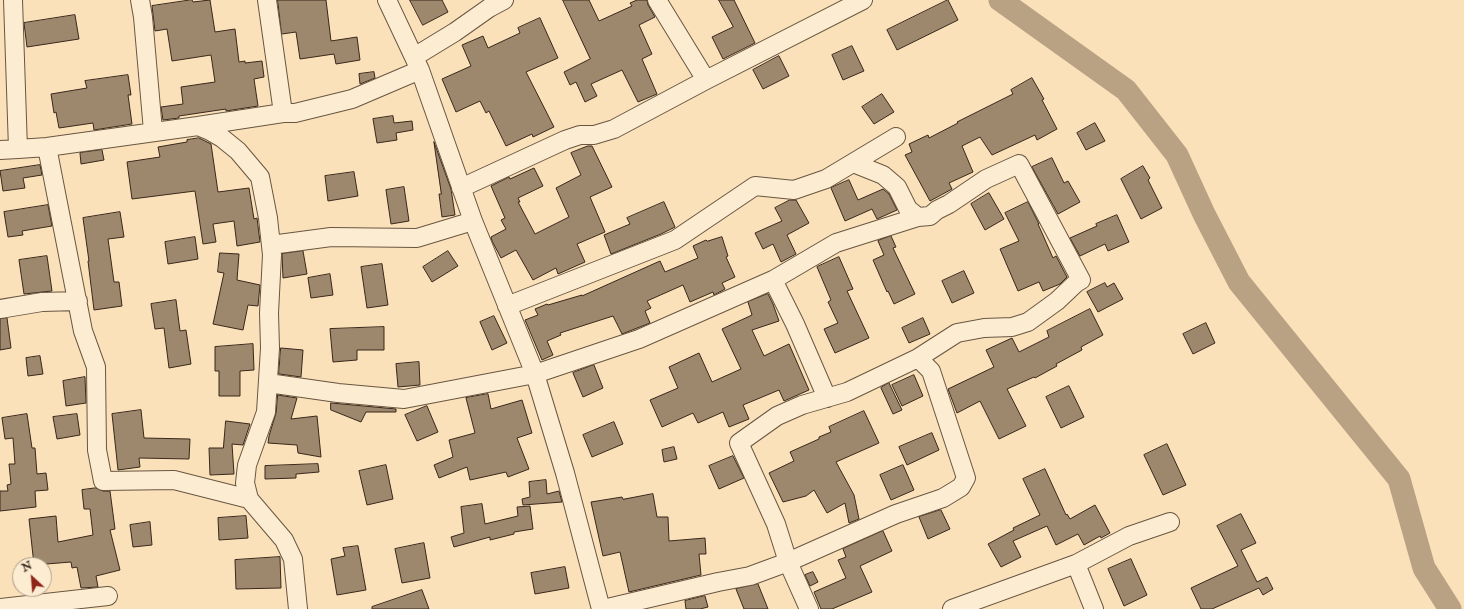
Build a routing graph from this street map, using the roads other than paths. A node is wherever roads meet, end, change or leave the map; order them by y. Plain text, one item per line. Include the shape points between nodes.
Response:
1 (13, 0) edge
2 (140, 0) edge
3 (267, 0) edge
4 (387, 0) edge
5 (504, 0) edge
6 (657, 0) edge
7 (863, 0) edge
8 (417, 64) junction
9 (706, 80) junction
10 (283, 113) junction
11 (198, 126) junction
12 (152, 131) junction
13 (896, 137) dead end
14 (47, 147) junction
15 (18, 149) junction
16 (0, 150) edge
17 (853, 163) junction
18 (461, 188) junction
19 (918, 217) junction
20 (473, 221) junction
21 (271, 245) junction
22 (773, 280) junction
23 (78, 302) junction
24 (507, 306) junction
25 (0, 309) edge
26 (918, 358) junction
27 (535, 374) junction
28 (268, 383) junction
29 (828, 398) junction
30 (250, 499) junction
31 (1170, 522) dead end
32 (788, 562) junction
33 (1076, 564) junction
34 (108, 596) dead end
35 (0, 608) edge
36 (298, 609) edge
37 (602, 609) edge
38 (809, 609) edge
39 (952, 609) edge
40 (1094, 609) edge

1 - 15 street
2 - 12 street
3 - 10 street
4 - 8 street
5 - 8 street via 455,32
6 - 9 street
7 - 9 street
8 - 10 street via 352,99 295,113
8 - 18 street
9 - 18 street via 614,129 565,140
10 - 11 street
11 - 12 street
11 - 21 street via 222,138 238,151 260,177
12 - 14 street
13 - 17 street
14 - 15 street
14 - 23 street
15 - 16 street
17 - 19 street via 883,175 897,187 908,209
17 - 24 street via 826,179 794,190 755,186 675,240
18 - 20 street
19 - 22 street via 836,243
19 - 26 street via 930,216 986,178 1019,164 1081,280 1028,322 1012,327 984,328 957,333
20 - 21 street via 417,238 331,237
20 - 24 street
21 - 28 street
22 - 27 street via 638,340
22 - 29 street
23 - 25 street via 42,302
23 - 30 street via 83,331 96,367 97,450 103,481 174,480
24 - 27 street
26 - 29 street via 847,392
26 - 32 street via 931,371 966,478 961,487 943,498 896,514
27 - 28 street via 404,398 338,393
27 - 37 street
28 - 30 street via 266,412 247,465 245,483
29 - 32 street via 802,405 777,416 739,443 776,524
30 - 36 street via 284,540 293,558
31 - 33 street via 1129,536
32 - 37 street via 750,576
32 - 38 street
33 - 39 street
33 - 40 street
34 - 35 street

